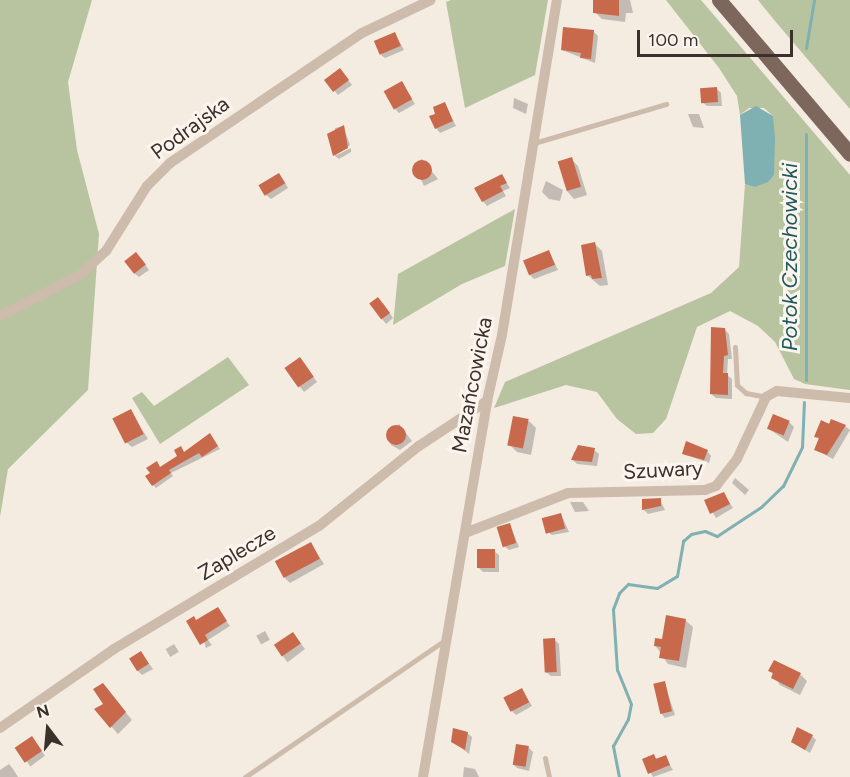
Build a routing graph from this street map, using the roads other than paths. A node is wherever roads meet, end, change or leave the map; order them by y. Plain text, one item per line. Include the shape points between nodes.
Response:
1 (431, 0) edge
2 (557, 0) edge
3 (719, 0) edge
4 (666, 104) dead end
5 (534, 143) junction
6 (850, 154) edge
7 (0, 316) edge
8 (735, 347) dead end
9 (766, 397) junction
10 (850, 398) edge
11 (487, 401) junction
12 (465, 533) junction
13 (447, 639) junction
14 (0, 728) edge
15 (545, 758) dead end
16 (244, 777) edge
17 (423, 777) edge
18 (549, 777) edge

1 - 7 street, Podrajska via 362,33 170,163 147,186 106,251 80,275
2 - 5 street, Mazańcowicka
3 - 6 main road
4 - 5 lane
5 - 11 street, Mazańcowicka
8 - 9 lane via 737,385 746,393
9 - 10 street via 777,391
9 - 12 street, Szuwary via 737,459 716,486 705,490 568,493
11 - 12 street, Mazańcowicka
11 - 14 street, Zaplecze via 418,446 319,526 114,650
12 - 13 street, Mazańcowicka
13 - 16 lane
13 - 17 street, Mazańcowicka
15 - 18 lane

